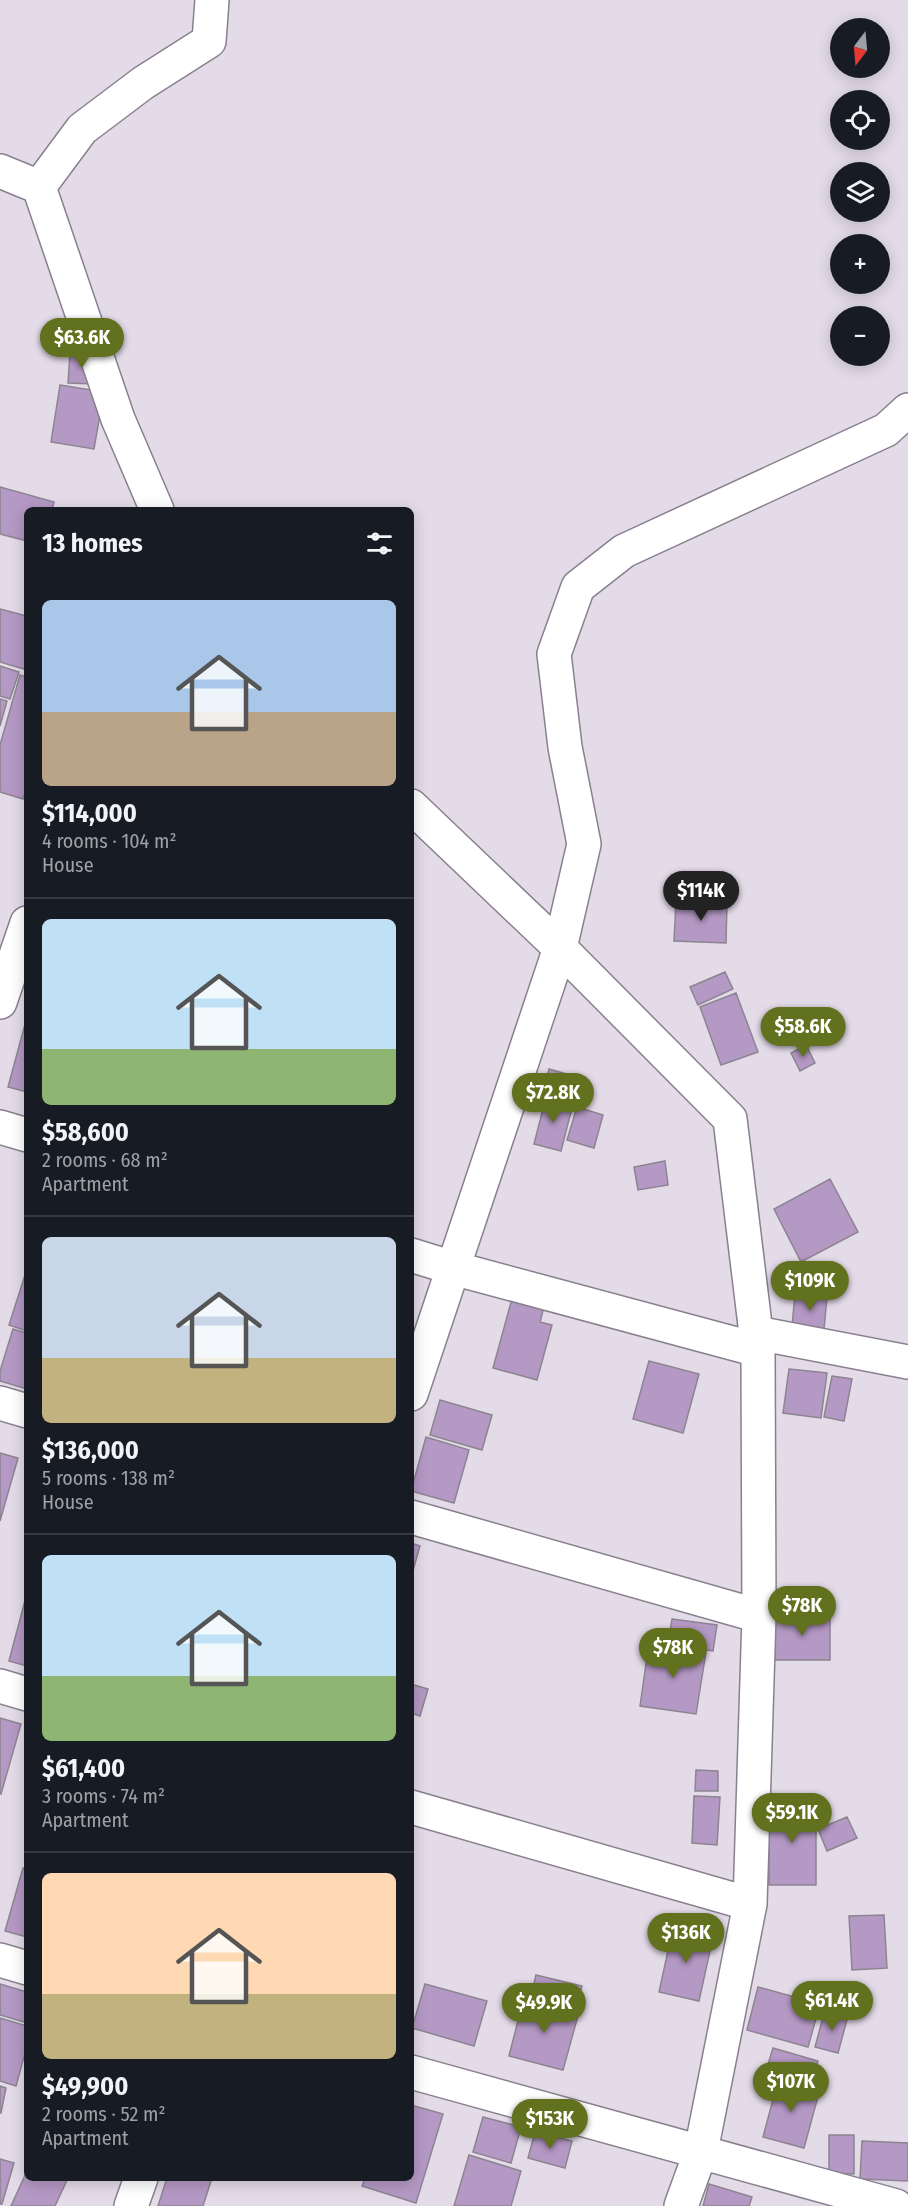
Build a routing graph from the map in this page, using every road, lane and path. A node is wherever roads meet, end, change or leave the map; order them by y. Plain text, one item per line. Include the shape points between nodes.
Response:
1 (212, 0) edge
2 (0, 171) edge
3 (39, 187) junction
4 (908, 410) edge
5 (157, 507) edge
6 (414, 809) edge
7 (24, 932) edge
8 (560, 948) junction
9 (0, 1002) edge
10 (0, 1127) edge
11 (24, 1134) edge
12 (414, 1256) edge
13 (453, 1268) junction
14 (758, 1341) junction
15 (908, 1362) edge
16 (414, 1385) edge
17 (0, 1403) edge
18 (24, 1410) edge
19 (414, 1518) edge
20 (759, 1616) junction
21 (0, 1686) edge
22 (24, 1693) edge
23 (414, 1808) edge
24 (750, 1904) junction
25 (0, 1960) edge
26 (24, 1967) edge
27 (414, 2073) edge
28 (701, 2151) junction
29 (140, 2181) edge
30 (131, 2206) edge
31 (681, 2206) edge
32 (896, 2206) edge

1 - 3 street via 209,41 143,83 82,129
2 - 3 street
3 - 5 street via 118,419
4 - 8 street via 886,430 624,551 578,587 554,654 565,747 584,844
6 - 8 street
7 - 9 street
8 - 13 street
8 - 14 street via 730,1119
10 - 11 street
12 - 13 street
13 - 14 street
13 - 16 street
14 - 15 street
14 - 20 street
17 - 18 street
19 - 20 street
20 - 24 street
21 - 22 street
23 - 24 street
24 - 28 street
25 - 26 street
27 - 28 street
28 - 31 street
28 - 32 street
29 - 30 street

